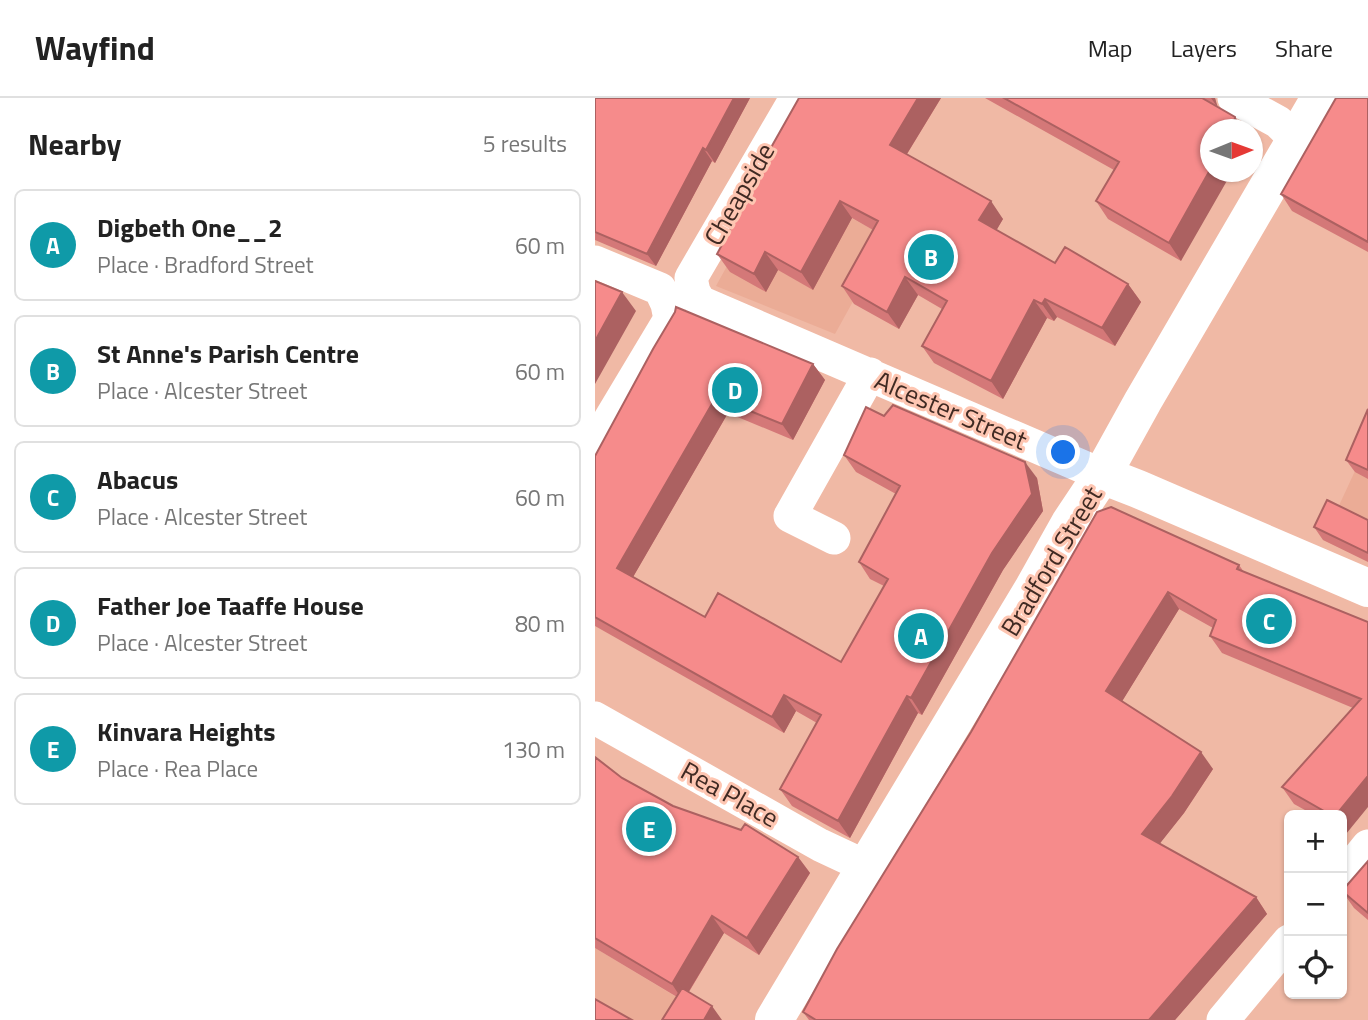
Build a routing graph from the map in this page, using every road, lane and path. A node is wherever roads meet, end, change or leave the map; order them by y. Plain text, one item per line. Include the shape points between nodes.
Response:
1 (796, 98) edge
2 (1234, 98) edge
3 (1321, 98) edge
4 (1296, 140) junction
5 (595, 262) edge
6 (680, 298) junction
7 (870, 374) junction
8 (595, 444) edge
9 (1102, 475) junction
10 (834, 538) dead end
11 (1368, 588) edge
12 (595, 718) edge
13 (1368, 846) edge
14 (867, 867) junction
15 (1346, 873) edge
16 (1284, 947) edge
17 (774, 1020) edge
18 (1223, 1020) edge

1 - 6 street, Cheapside
2 - 4 street via 1278,122
3 - 4 street, Bradford Street
4 - 9 street, Bradford Street
5 - 6 street, Alcester Street
6 - 7 street, Alcester Street via 700,302
6 - 8 street, Cheapside
7 - 9 street, Alcester Street
7 - 10 street via 790,516
9 - 11 street, Alcester Street
9 - 14 street, Bradford Street
12 - 14 street, Rea Place
13 - 15 street
14 - 17 street, Bradford Street
16 - 18 street

